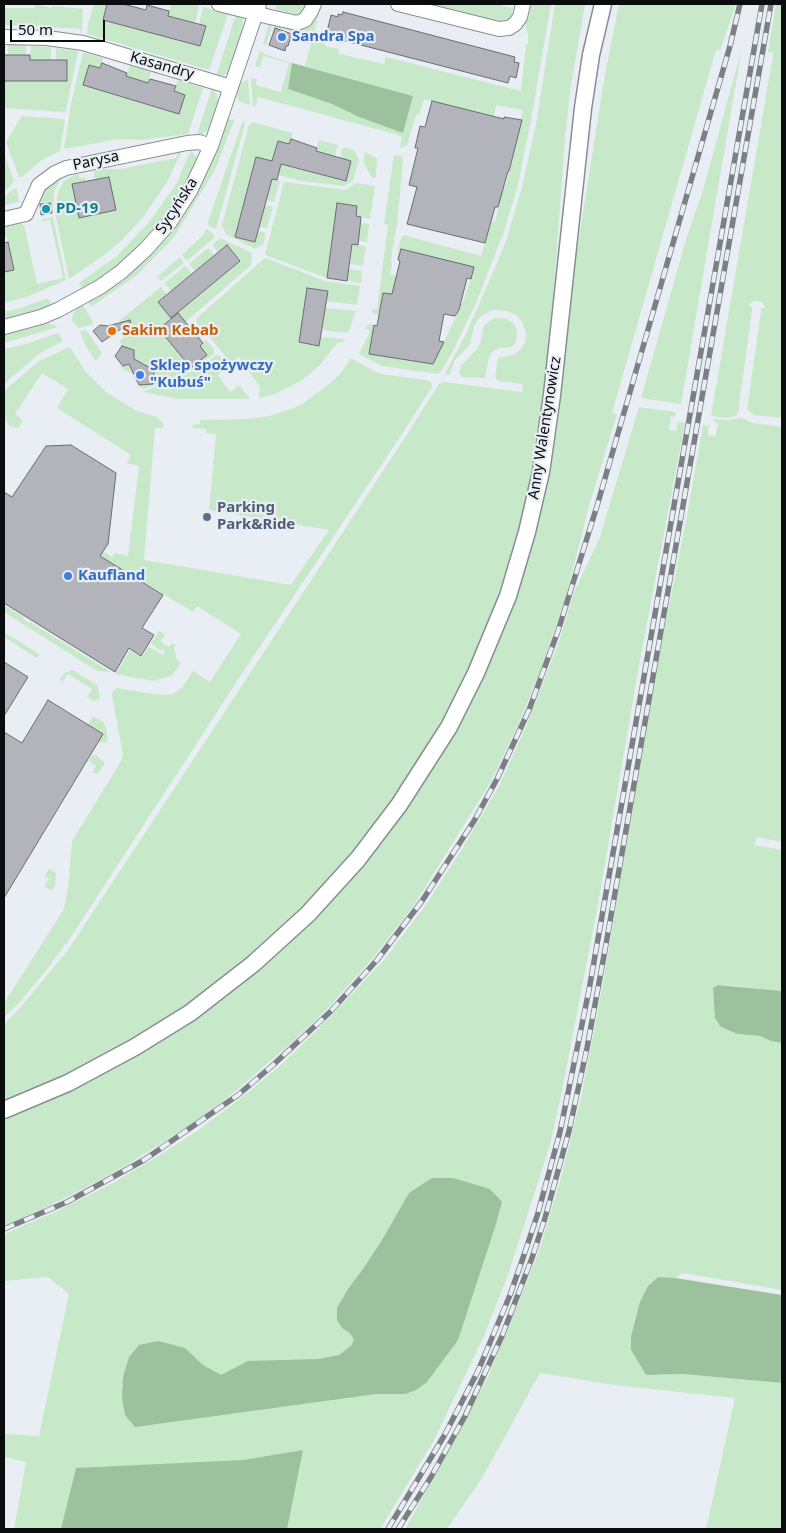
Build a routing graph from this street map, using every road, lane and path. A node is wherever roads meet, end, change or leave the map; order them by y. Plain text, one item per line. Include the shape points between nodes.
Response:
1 (219, 4) edge
2 (314, 4) edge
3 (398, 4) edge
4 (523, 4) edge
5 (602, 4) edge
6 (612, 4) edge
7 (257, 9) edge
8 (4, 37) edge
9 (591, 55) junction
10 (231, 86) junction
11 (211, 146) junction
12 (4, 219) edge
13 (4, 328) edge
14 (4, 1110) edge

1 - 7 street
2 - 7 street via 306,20 297,23
3 - 4 street via 499,30 515,24
5 - 9 main road, Anny Walentynowicz
6 - 9 main road, Anny Walentynowicz
7 - 10 street, Sycyńska
8 - 10 street, Kasandry via 83,43
9 - 14 main road, Anny Walentynowicz via 541,472 524,544 505,603 476,673 446,731 399,805 358,859 308,914 253,964 190,1013 129,1051 68,1083
10 - 11 street, Sycyńska
11 - 12 street, Parysa via 191,142 66,168 39,185 26,214
11 - 13 street, Sycyńska via 190,191 170,222 121,272 83,298 58,310

